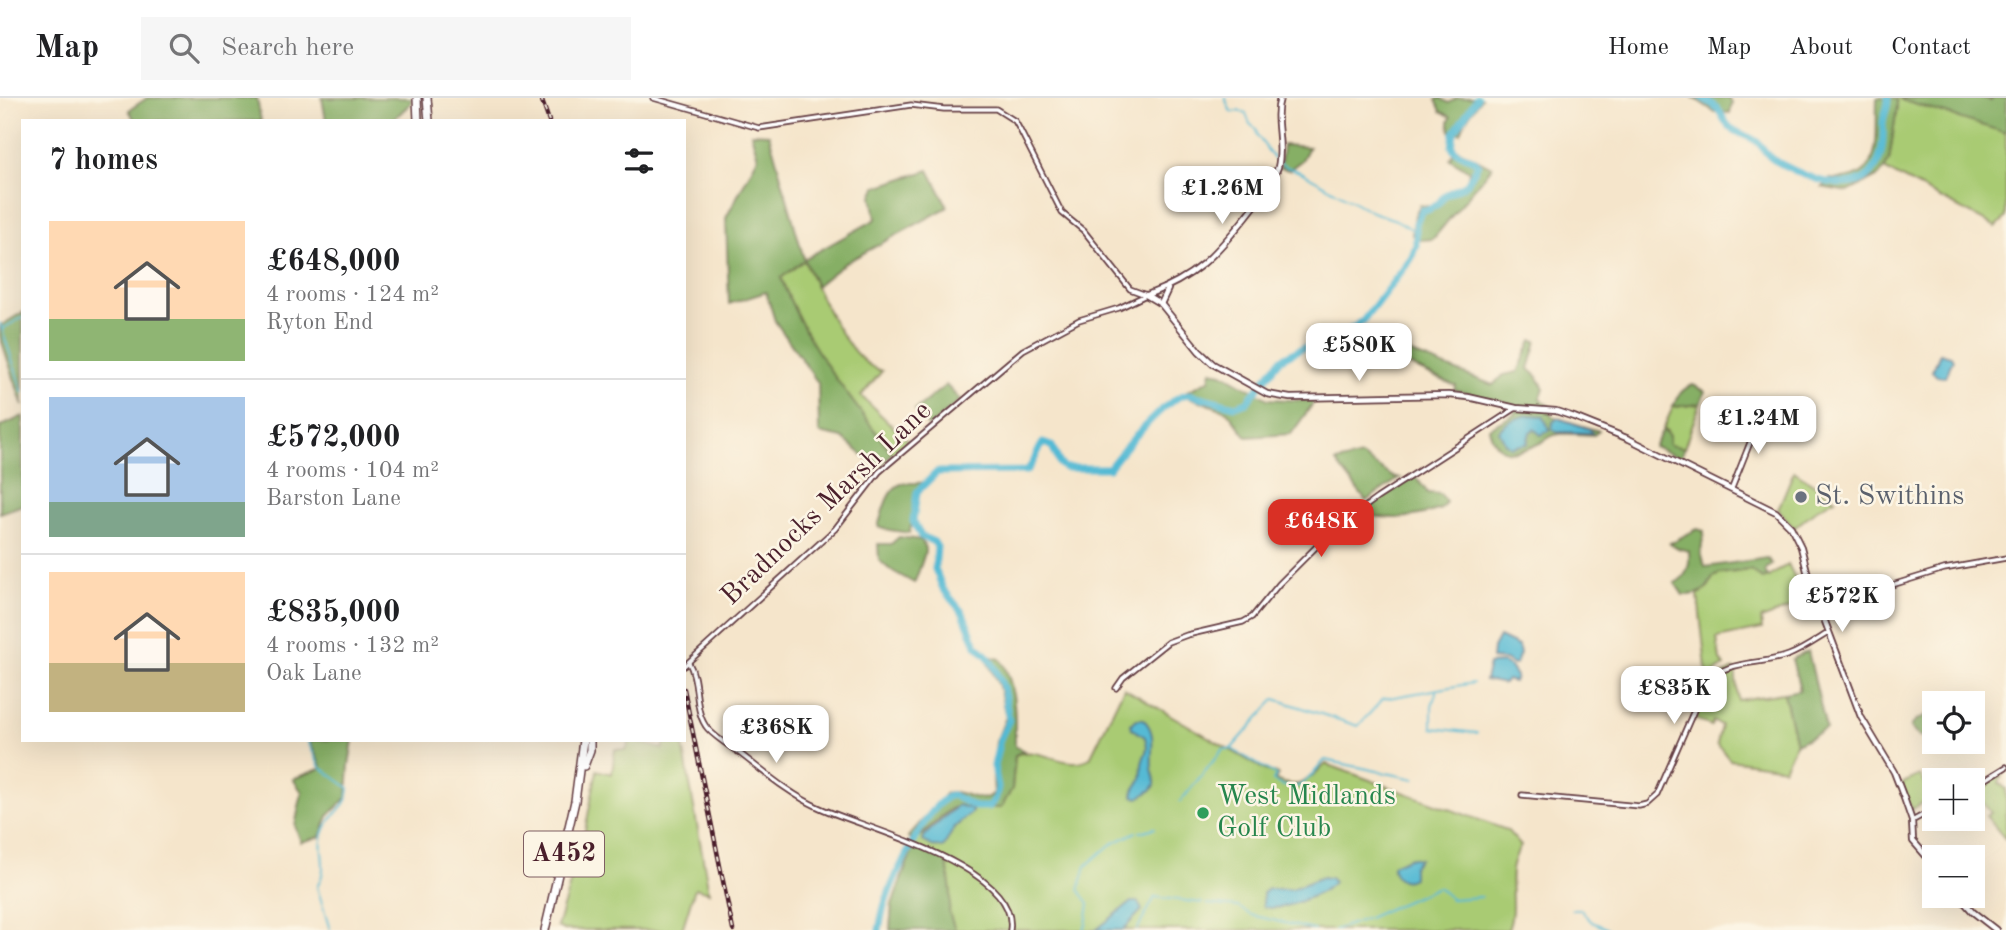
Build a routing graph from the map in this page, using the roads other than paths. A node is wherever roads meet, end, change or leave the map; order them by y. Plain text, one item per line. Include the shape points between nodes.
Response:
1 (417, 98) edge
2 (427, 98) edge
3 (653, 98) edge
4 (1280, 98) edge
5 (418, 119) edge
6 (429, 119) edge
7 (1169, 287) junction
8 (1130, 289) junction
9 (1146, 295) junction
10 (1134, 302) junction
11 (1161, 304) junction
12 (1516, 408) junction
13 (1761, 415) dead end
14 (1732, 488) junction
15 (2006, 558) edge
16 (1822, 613) junction
17 (1828, 634) junction
18 (689, 663) junction
19 (686, 665) edge
20 (1116, 688) dead end
21 (583, 742) edge
22 (590, 742) edge
23 (2006, 767) edge
24 (580, 777) junction
25 (1985, 780) edge
26 (1522, 795) dead end
27 (1922, 815) edge
28 (1912, 821) junction
29 (1922, 852) edge
30 (1970, 908) edge
31 (545, 930) edge
32 (1010, 930) edge
33 (1996, 930) edge

1 - 5 highway
2 - 6 highway
3 - 8 street via 759,128 904,105 996,109 1020,130 1062,213 1084,231
4 - 7 street via 1278,165 1264,193 1221,248
7 - 9 street
7 - 11 street
8 - 9 street
8 - 10 street
9 - 10 street, Bradnocks Marsh Lane
9 - 11 street
10 - 18 street, Bradnocks Marsh Lane via 1079,320 1023,350 879,472 835,529
11 - 12 street via 1204,357 1267,394 1290,398 1449,395
12 - 14 street via 1574,417
12 - 20 street via 1333,530 1252,617 1168,642
13 - 14 street
14 - 16 street via 1776,512 1791,527
15 - 16 street via 1944,569
16 - 17 street
17 - 26 street via 1790,655 1726,667 1714,674 1657,795 1647,804 1614,806
17 - 28 street via 1861,717 1894,772
18 - 19 street, Bradnocks Marsh Lane
18 - 32 street via 703,722 711,732 803,799 978,875 999,894
21 - 24 highway, A452
22 - 24 highway, A452
23 - 25 street
24 - 31 highway, A452
27 - 28 street
28 - 29 street via 1915,844
30 - 33 street

